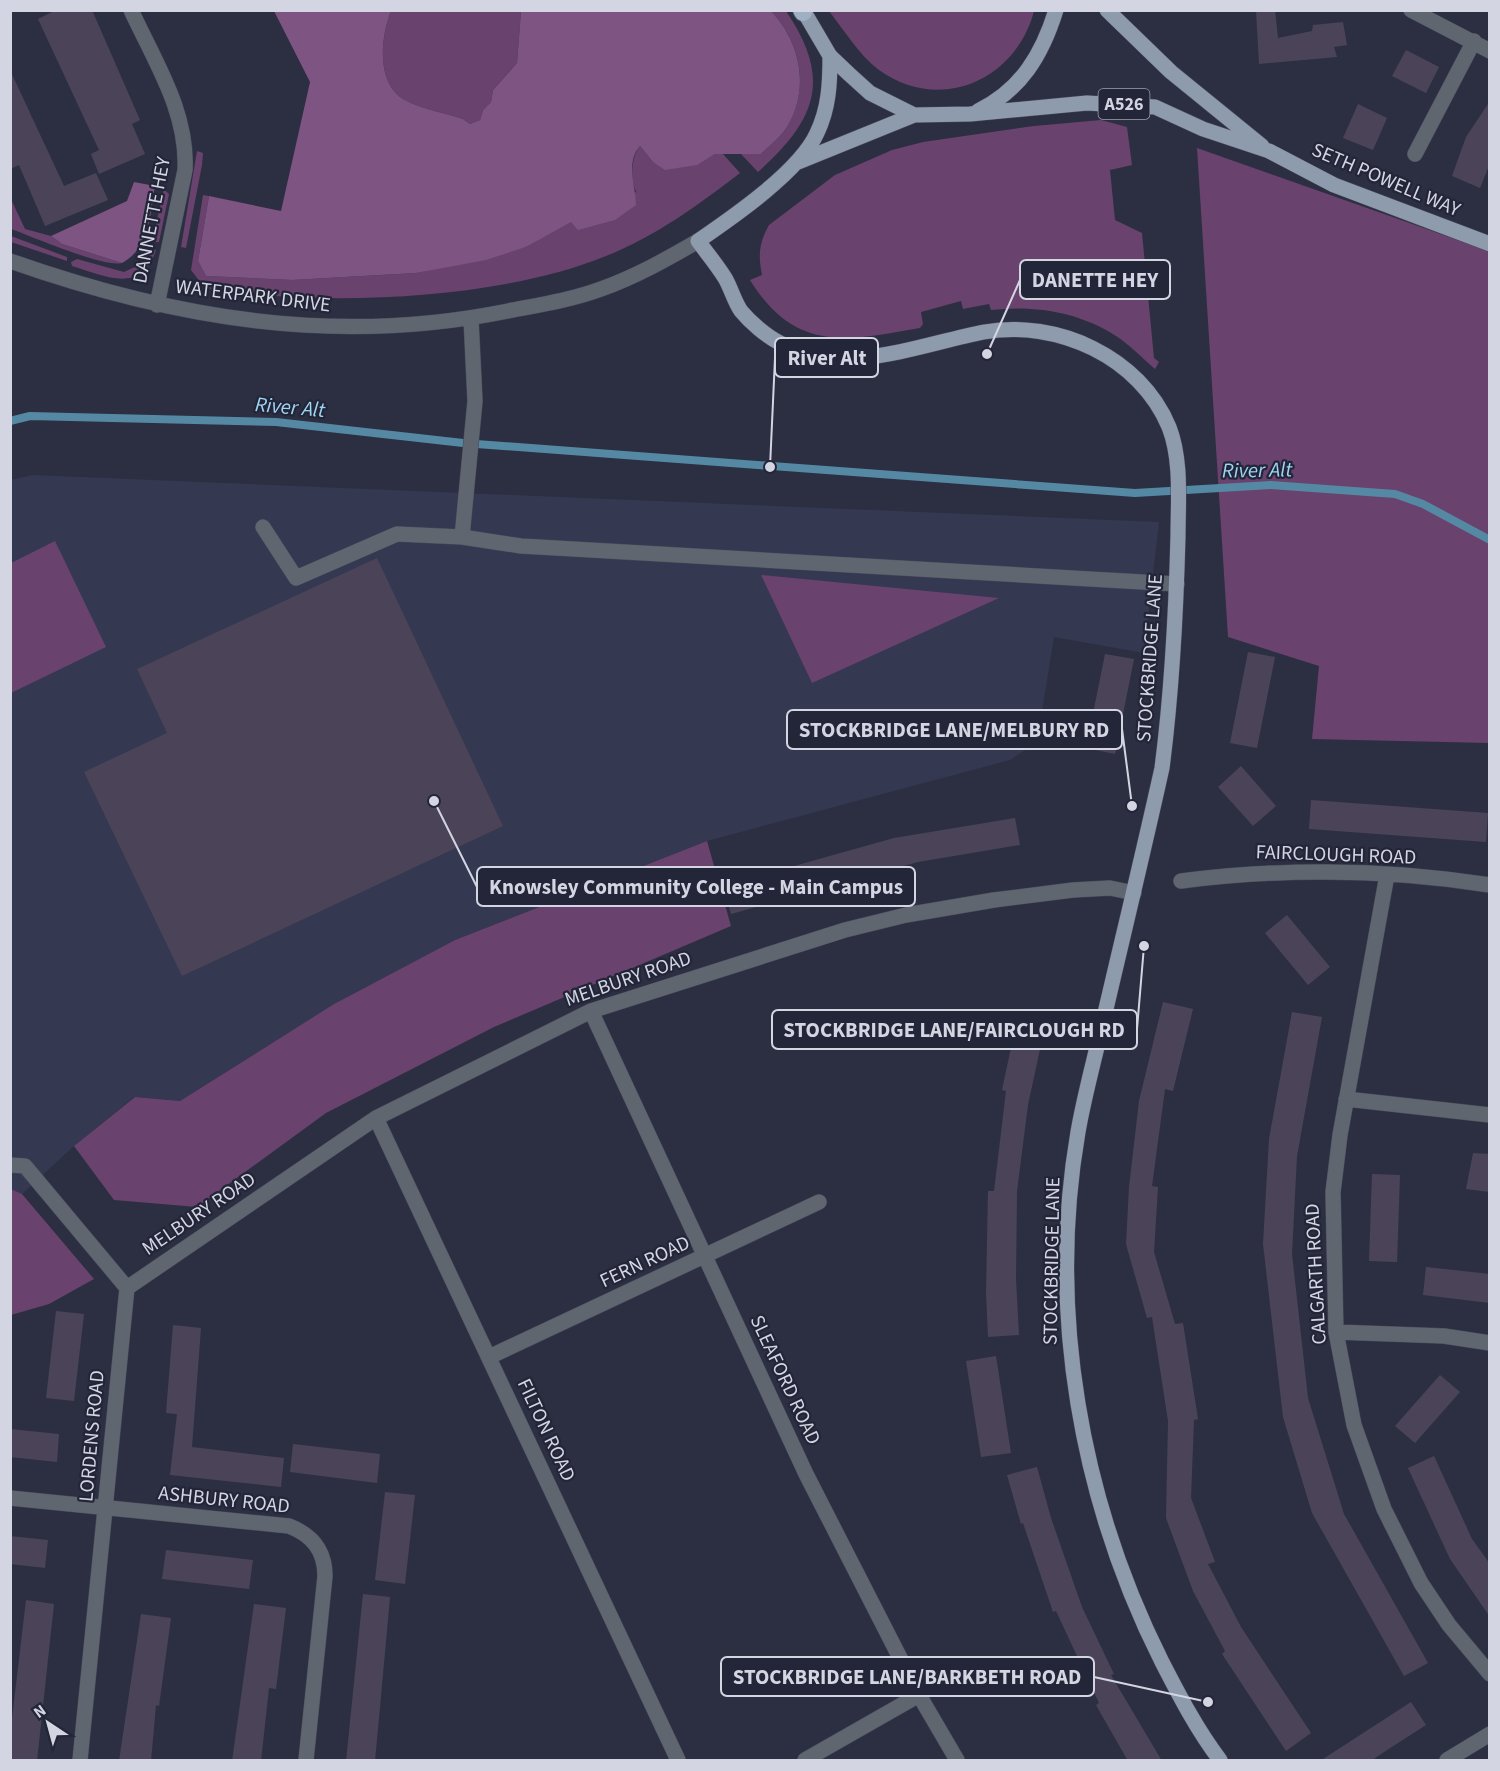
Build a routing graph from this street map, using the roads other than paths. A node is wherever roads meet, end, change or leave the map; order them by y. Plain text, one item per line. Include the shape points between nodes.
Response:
1 (131, 10) edge
2 (1056, 10) edge
3 (1107, 10) edge
4 (1411, 10) edge
5 (802, 11) edge
6 (1474, 41) junction
7 (1490, 51) edge
8 (830, 56) junction
9 (970, 114) junction
10 (914, 115) junction
11 (1269, 151) junction
12 (1415, 154) dead end
13 (798, 162) junction
14 (698, 241) junction
15 (1490, 244) edge
16 (10, 261) edge
17 (157, 305) junction
18 (471, 319) junction
19 (263, 527) dead end
20 (462, 537) junction
21 (1177, 584) junction
22 (1387, 875) junction
23 (1181, 881) dead end
24 (1490, 885) edge
25 (1134, 893) junction
26 (591, 1011) junction
27 (1347, 1099) junction
28 (1490, 1115) edge
29 (376, 1118) junction
30 (10, 1165) edge
31 (819, 1202) dead end
32 (705, 1257) junction
33 (127, 1288) junction
34 (1336, 1332) junction
35 (1490, 1343) edge
36 (489, 1357) junction
37 (10, 1498) edge
38 (106, 1509) junction
39 (1490, 1674) edge
40 (918, 1695) junction
41 (1490, 1734) edge
42 (80, 1761) edge
43 (306, 1761) edge
44 (678, 1761) edge
45 (805, 1761) edge
46 (957, 1761) edge
47 (1220, 1761) edge
48 (1447, 1761) edge

1 - 17 street, DANNETTE HEY via 176,105 186,151
2 - 9 main road, A526 via 1039,54 1025,76 1009,92
3 - 11 main road, SETH POWELL WAY / A526 via 1172,72
4 - 6 street
5 - 8 main road, A526
6 - 7 street
6 - 12 street
8 - 10 main road, A526 via 870,93
8 - 13 main road via 826,111 817,135
9 - 10 main road, A526
9 - 11 main road, SETH POWELL WAY / A526 via 1087,103 1155,107 1203,129
10 - 13 main road
11 - 15 main road, SETH POWELL WAY / A526 via 1334,185
13 - 14 main road
14 - 18 street, WATERPARK DRIVE via 600,290
14 - 21 main road, STOCKBRIDGE LANE via 725,278 741,310 778,342 798,351 840,359 861,358 986,332 1037,330 1095,350 1128,372 1169,428 1177,476
16 - 17 street, WATERPARK DRIVE
17 - 18 street, WATERPARK DRIVE via 321,328 414,326
18 - 20 street via 475,401
19 - 20 street via 296,578 397,534
20 - 21 street via 521,546
21 - 25 main road, STOCKBRIDGE LANE via 1162,768
22 - 23 street, FAIRCLOUGH ROAD via 1299,871
22 - 24 street, FAIRCLOUGH ROAD
22 - 27 street, CALGARTH ROAD
25 - 26 street, MELBURY ROAD via 1110,888 1073,890 906,915 845,930
25 - 47 main road, STOCKBRIDGE LANE via 1078,1132 1069,1208 1068,1303 1073,1368 1097,1496 1122,1574 1178,1693
26 - 29 street, MELBURY ROAD
26 - 32 street, SLEAFORD ROAD
27 - 28 street
27 - 34 street, CALGARTH ROAD via 1333,1192
29 - 33 street, MELBURY ROAD
29 - 36 street, FILTON ROAD
30 - 33 street via 25,1166
31 - 32 street, FERN ROAD
32 - 36 street, FERN ROAD
32 - 40 street, SLEAFORD ROAD via 806,1474
33 - 38 street, LORDENS ROAD
34 - 35 street via 1444,1336
34 - 39 street, CALGARTH ROAD via 1354,1425 1384,1509 1421,1583
36 - 44 street, FILTON ROAD
37 - 38 street, ASHBURY ROAD
38 - 42 street, LORDENS ROAD
38 - 43 street, ASHBURY ROAD via 289,1526 315,1542 323,1556 325,1576
40 - 45 street
40 - 46 street, SLEAFORD ROAD
41 - 48 street

